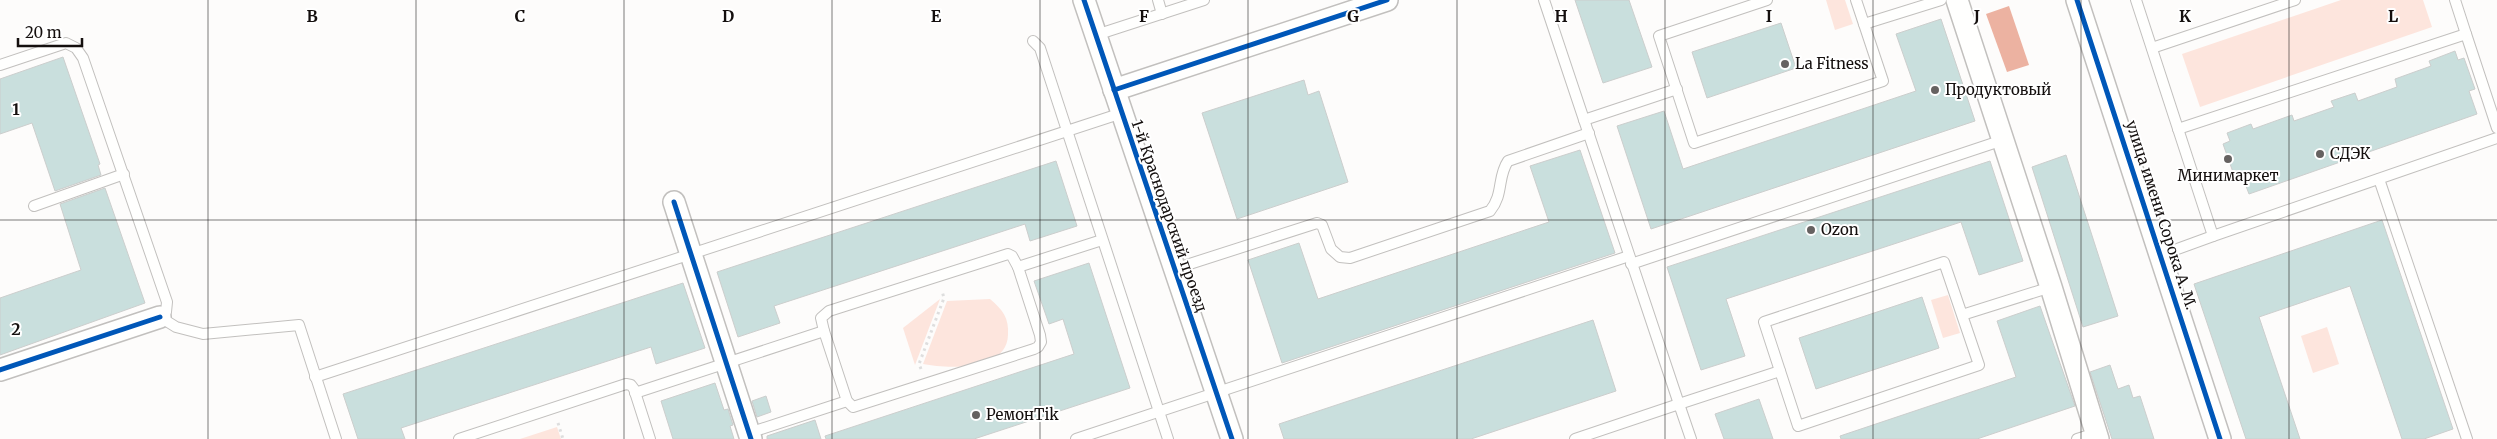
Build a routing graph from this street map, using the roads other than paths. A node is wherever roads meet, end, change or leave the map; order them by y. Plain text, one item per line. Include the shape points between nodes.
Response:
1 (1084, 0) edge
2 (1158, 0) edge
3 (1204, 0) edge
4 (1387, 0) edge
5 (1544, 0) edge
6 (1768, 0) edge
7 (1856, 0) edge
8 (1941, 0) edge
9 (1957, 0) edge
10 (2077, 0) edge
11 (2136, 0) edge
12 (2295, 0) edge
13 (2455, 0) edge
14 (1162, 14) junction
15 (1864, 24) junction
16 (2466, 34) junction
17 (1096, 36) junction
18 (1033, 41) dead end
19 (2152, 48) junction
20 (0, 65) edge
21 (1677, 89) junction
22 (1114, 90) junction
23 (1122, 113) junction
24 (1584, 120) junction
25 (2497, 128) edge
26 (2178, 129) junction
27 (1067, 131) junction
28 (1589, 133) junction
29 (2497, 138) edge
30 (2003, 140) junction
31 (124, 174) junction
32 (2379, 179) junction
33 (674, 202) dead end
34 (34, 206) dead end
35 (2213, 236) junction
36 (1102, 240) junction
37 (691, 254) junction
38 (2161, 255) junction
39 (1630, 260) junction
40 (1018, 267) junction
41 (1174, 270) junction
42 (2051, 287) junction
43 (1962, 315) junction
44 (160, 317) junction
45 (824, 331) junction
46 (726, 363) junction
47 (0, 370) edge
48 (1780, 371) junction
49 (315, 377) junction
50 (635, 392) junction
51 (1216, 392) junction
52 (847, 401) junction
53 (1679, 404) junction
54 (1159, 412) junction
55 (750, 436) edge
56 (2090, 437) edge
57 (336, 439) edge
58 (459, 439) edge
59 (650, 439) edge
60 (1076, 439) edge
61 (1168, 439) edge
62 (1232, 439) edge
63 (1575, 439) edge
64 (1691, 439) edge
65 (2220, 439) edge
66 (2466, 439) edge

1 - 17 street, 1-й Краснодарский проезд
2 - 14 lane
3 - 14 lane
4 - 22 street
5 - 24 lane
6 - 21 lane via 1659,36
7 - 15 lane
8 - 15 lane
9 - 30 street
10 - 38 street, улица имени Сорока А. М.
11 - 19 lane
12 - 19 lane
13 - 16 lane
14 - 17 lane
15 - 21 lane via 1883,81 1694,143
16 - 25 lane
16 - 26 lane
17 - 22 street, 1-й Краснодарский проезд
18 - 27 lane via 1040,48
19 - 26 lane
20 - 31 lane via 66,43 76,48 84,58
21 - 24 lane
22 - 23 street, 1-й Краснодарский проезд
23 - 27 lane
23 - 41 street, 1-й Краснодарский проезд
24 - 28 lane
26 - 35 lane
27 - 36 lane
27 - 37 lane
28 - 39 lane
28 - 41 lane via 1508,161 1502,170 1497,202 1490,211 1350,258 1340,258 1331,249 1324,229 1317,223
29 - 32 lane
30 - 39 lane
30 - 42 street
31 - 34 lane
31 - 44 lane via 167,302 166,312
32 - 35 lane
32 - 66 lane
33 - 37 street
35 - 38 lane
36 - 40 lane
36 - 54 lane
37 - 46 street
37 - 49 lane
38 - 65 street, улица имени Сорока А. М.
39 - 51 lane
39 - 53 lane
40 - 45 lane via 1008,254 829,311 821,318
40 - 52 lane via 1040,335 1038,347 857,407 850,406
41 - 51 street, 1-й Краснодарский проезд
42 - 43 lane
42 - 56 street
43 - 48 lane via 1944,262 1764,322
43 - 48 lane via 1979,365 1798,426
44 - 47 street
44 - 49 lane via 176,327 203,334 298,325
45 - 46 lane
45 - 52 lane
46 - 50 lane
46 - 55 street
48 - 53 lane
49 - 57 lane
50 - 58 lane via 631,385 626,384
50 - 59 lane
51 - 54 lane
51 - 62 street, 1-й Краснодарский проезд
52 - 55 lane
53 - 63 lane
53 - 64 lane
54 - 60 lane
54 - 61 lane

